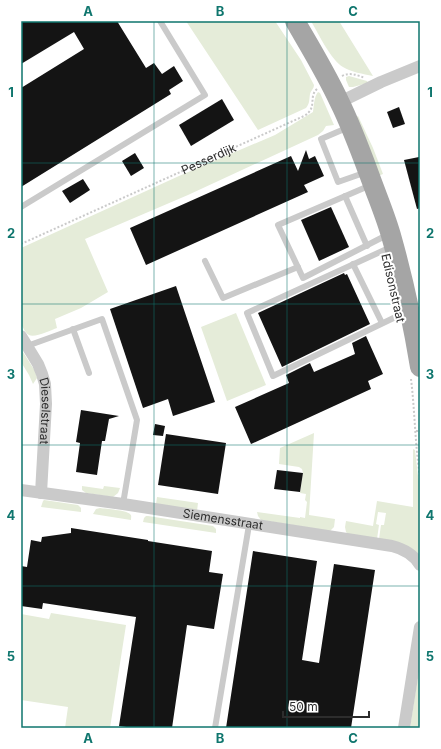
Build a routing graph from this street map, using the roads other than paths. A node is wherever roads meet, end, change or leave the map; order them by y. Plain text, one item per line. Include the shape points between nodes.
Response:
1 (160, 21) edge
2 (295, 21) edge
3 (420, 66) edge
4 (340, 102) junction
5 (350, 126) junction
6 (370, 176) junction
7 (345, 196) junction
8 (21, 207) edge
9 (392, 239) junction
10 (366, 246) junction
11 (205, 261) dead end
12 (353, 264) junction
13 (298, 267) junction
14 (410, 310) junction
15 (382, 323) junction
16 (73, 329) junction
17 (24, 341) edge
18 (415, 371) edge
19 (89, 373) dead end
20 (21, 490) edge
21 (41, 493) junction
22 (122, 504) junction
23 (249, 525) junction
24 (419, 564) edge
25 (420, 627) edge
26 (215, 728) edge
27 (404, 728) edge

1 - 8 lane via 205,95
2 - 4 main road, Edisonstraat
3 - 4 street
4 - 5 main road, Edisonstraat
5 - 6 main road, Edisonstraat
5 - 6 lane via 321,139 338,182 358,175
6 - 7 lane via 364,188
6 - 9 main road, Edisonstraat
7 - 10 lane
7 - 13 lane via 278,225
9 - 10 lane
9 - 12 lane
9 - 14 main road, Edisonstraat
10 - 13 lane via 303,278
11 - 13 lane via 223,298
12 - 15 lane
12 - 15 lane via 247,313 273,376
14 - 15 lane
14 - 18 main road, Edisonstraat
16 - 17 lane
16 - 19 lane
16 - 22 lane via 102,319 137,420
17 - 21 street, Dieselstraat via 38,364 45,384
20 - 21 street, Siemensstraat
21 - 22 street, Siemensstraat
22 - 23 street, Siemensstraat
23 - 24 street, Siemensstraat via 392,546 410,554
23 - 26 lane
25 - 27 street

